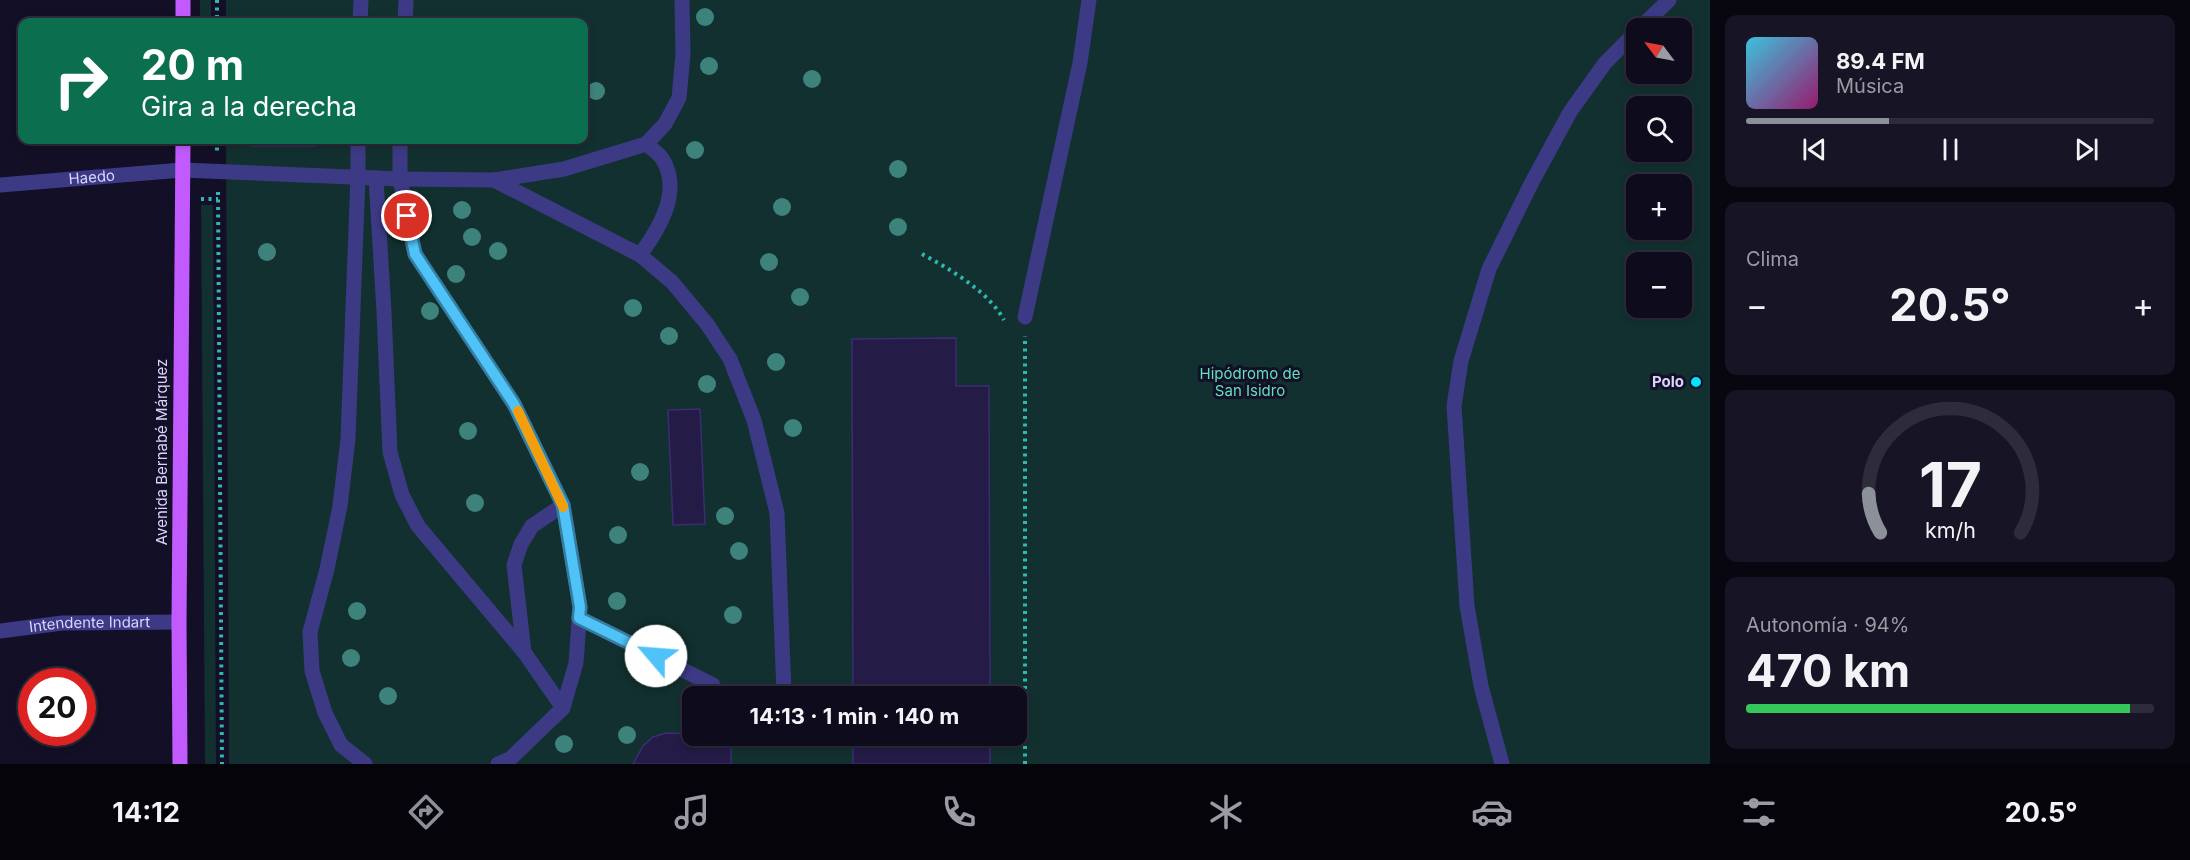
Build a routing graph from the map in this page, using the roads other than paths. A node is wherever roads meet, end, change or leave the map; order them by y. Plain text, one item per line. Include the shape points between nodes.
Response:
1 (183, 0) edge
2 (361, 0) edge
3 (406, 0) edge
4 (682, 0) edge
5 (1089, 0) edge
6 (1669, 0) edge
7 (183, 18) edge
8 (360, 18) edge
9 (405, 18) edge
10 (1650, 18) edge
11 (1626, 42) edge
12 (183, 144) edge
13 (358, 144) edge
14 (400, 144) edge
15 (646, 144) junction
16 (182, 170) junction
17 (358, 177) junction
18 (376, 178) junction
19 (400, 179) junction
20 (494, 180) junction
21 (0, 184) edge
22 (640, 255) junction
23 (1026, 323) road end
24 (563, 505) junction
25 (579, 618) junction
26 (179, 622) junction
27 (0, 631) edge
28 (524, 652) junction
29 (713, 685) dead end
30 (784, 686) edge
31 (563, 708) junction
32 (180, 764) edge
33 (365, 764) edge
34 (498, 764) edge
35 (1502, 764) edge

1 - 7 main road
2 - 8 street
3 - 9 street
4 - 15 street via 679,98 665,124
5 - 23 street via 1080,63
6 - 10 street
11 - 35 street via 1605,63 1570,112 1532,182 1489,269 1461,361 1454,406 1467,606 1481,686
12 - 16 main road, Avenida Bernabé Márquez
13 - 17 street
14 - 19 street
15 - 20 street, Haedo via 564,170
15 - 22 street via 663,158 670,176 665,215
16 - 17 street, Haedo
16 - 21 street, Haedo
16 - 26 main road, Avenida Bernabé Márquez
17 - 18 street, Haedo
17 - 33 street via 340,506 309,632 312,671 325,713 341,745
18 - 19 street, Haedo
18 - 28 street via 390,452 402,495 418,526
19 - 20 street, Haedo
19 - 24 street via 415,254 514,404
20 - 22 street
22 - 30 street via 672,282 707,324 730,359 754,420 777,513
24 - 25 street
24 - 28 street via 532,526 514,565
25 - 29 street
25 - 31 street via 576,663
26 - 27 street, Intendente Indart via 62,623
26 - 32 main road, Avenida Bernabé Márquez
28 - 31 street
31 - 34 street via 510,759

